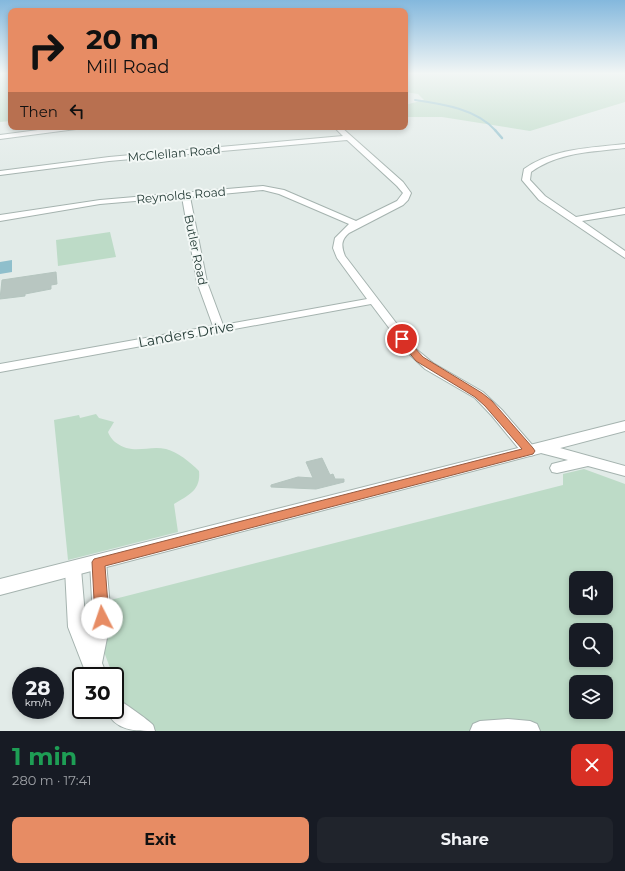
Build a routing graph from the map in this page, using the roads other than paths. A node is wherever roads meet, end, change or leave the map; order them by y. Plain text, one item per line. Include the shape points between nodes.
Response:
1 (53, 130) edge
2 (341, 130) edge
3 (0, 137) edge
4 (348, 138) junction
5 (625, 146) edge
6 (0, 173) edge
7 (185, 194) junction
8 (625, 211) edge
9 (0, 218) edge
10 (575, 220) junction
11 (356, 224) junction
12 (625, 255) edge
13 (373, 301) junction
14 (219, 328) junction
15 (0, 368) edge
16 (625, 426) edge
17 (536, 449) junction
18 (587, 460) junction
19 (557, 468) dead end
20 (625, 471) edge
21 (98, 562) junction
22 (73, 569) junction
23 (0, 587) edge
24 (94, 667) edge
25 (95, 667) edge
26 (124, 716) edge
27 (145, 731) edge
28 (480, 731) edge
29 (530, 731) edge

1 - 3 street
2 - 4 street
4 - 6 street, McClellan Road via 109,159
4 - 11 street via 400,184 406,193 400,203
5 - 10 street via 551,157 536,163 528,171 526,180 534,191
7 - 9 street, Reynolds Road via 94,203
7 - 11 street, Reynolds Road via 247,189 275,190
7 - 14 street, Butler Road via 202,282
8 - 10 street
10 - 12 street
11 - 13 street via 341,234 337,247 340,256
13 - 14 street, Landers Drive
13 - 17 street via 420,359 479,395
14 - 15 street, Landers Drive
16 - 17 street
17 - 18 street
17 - 21 street
18 - 19 street
18 - 20 street
21 - 22 street
21 - 25 street via 102,618
22 - 23 street
22 - 24 street via 77,627
26 - 27 street
28 - 29 street

